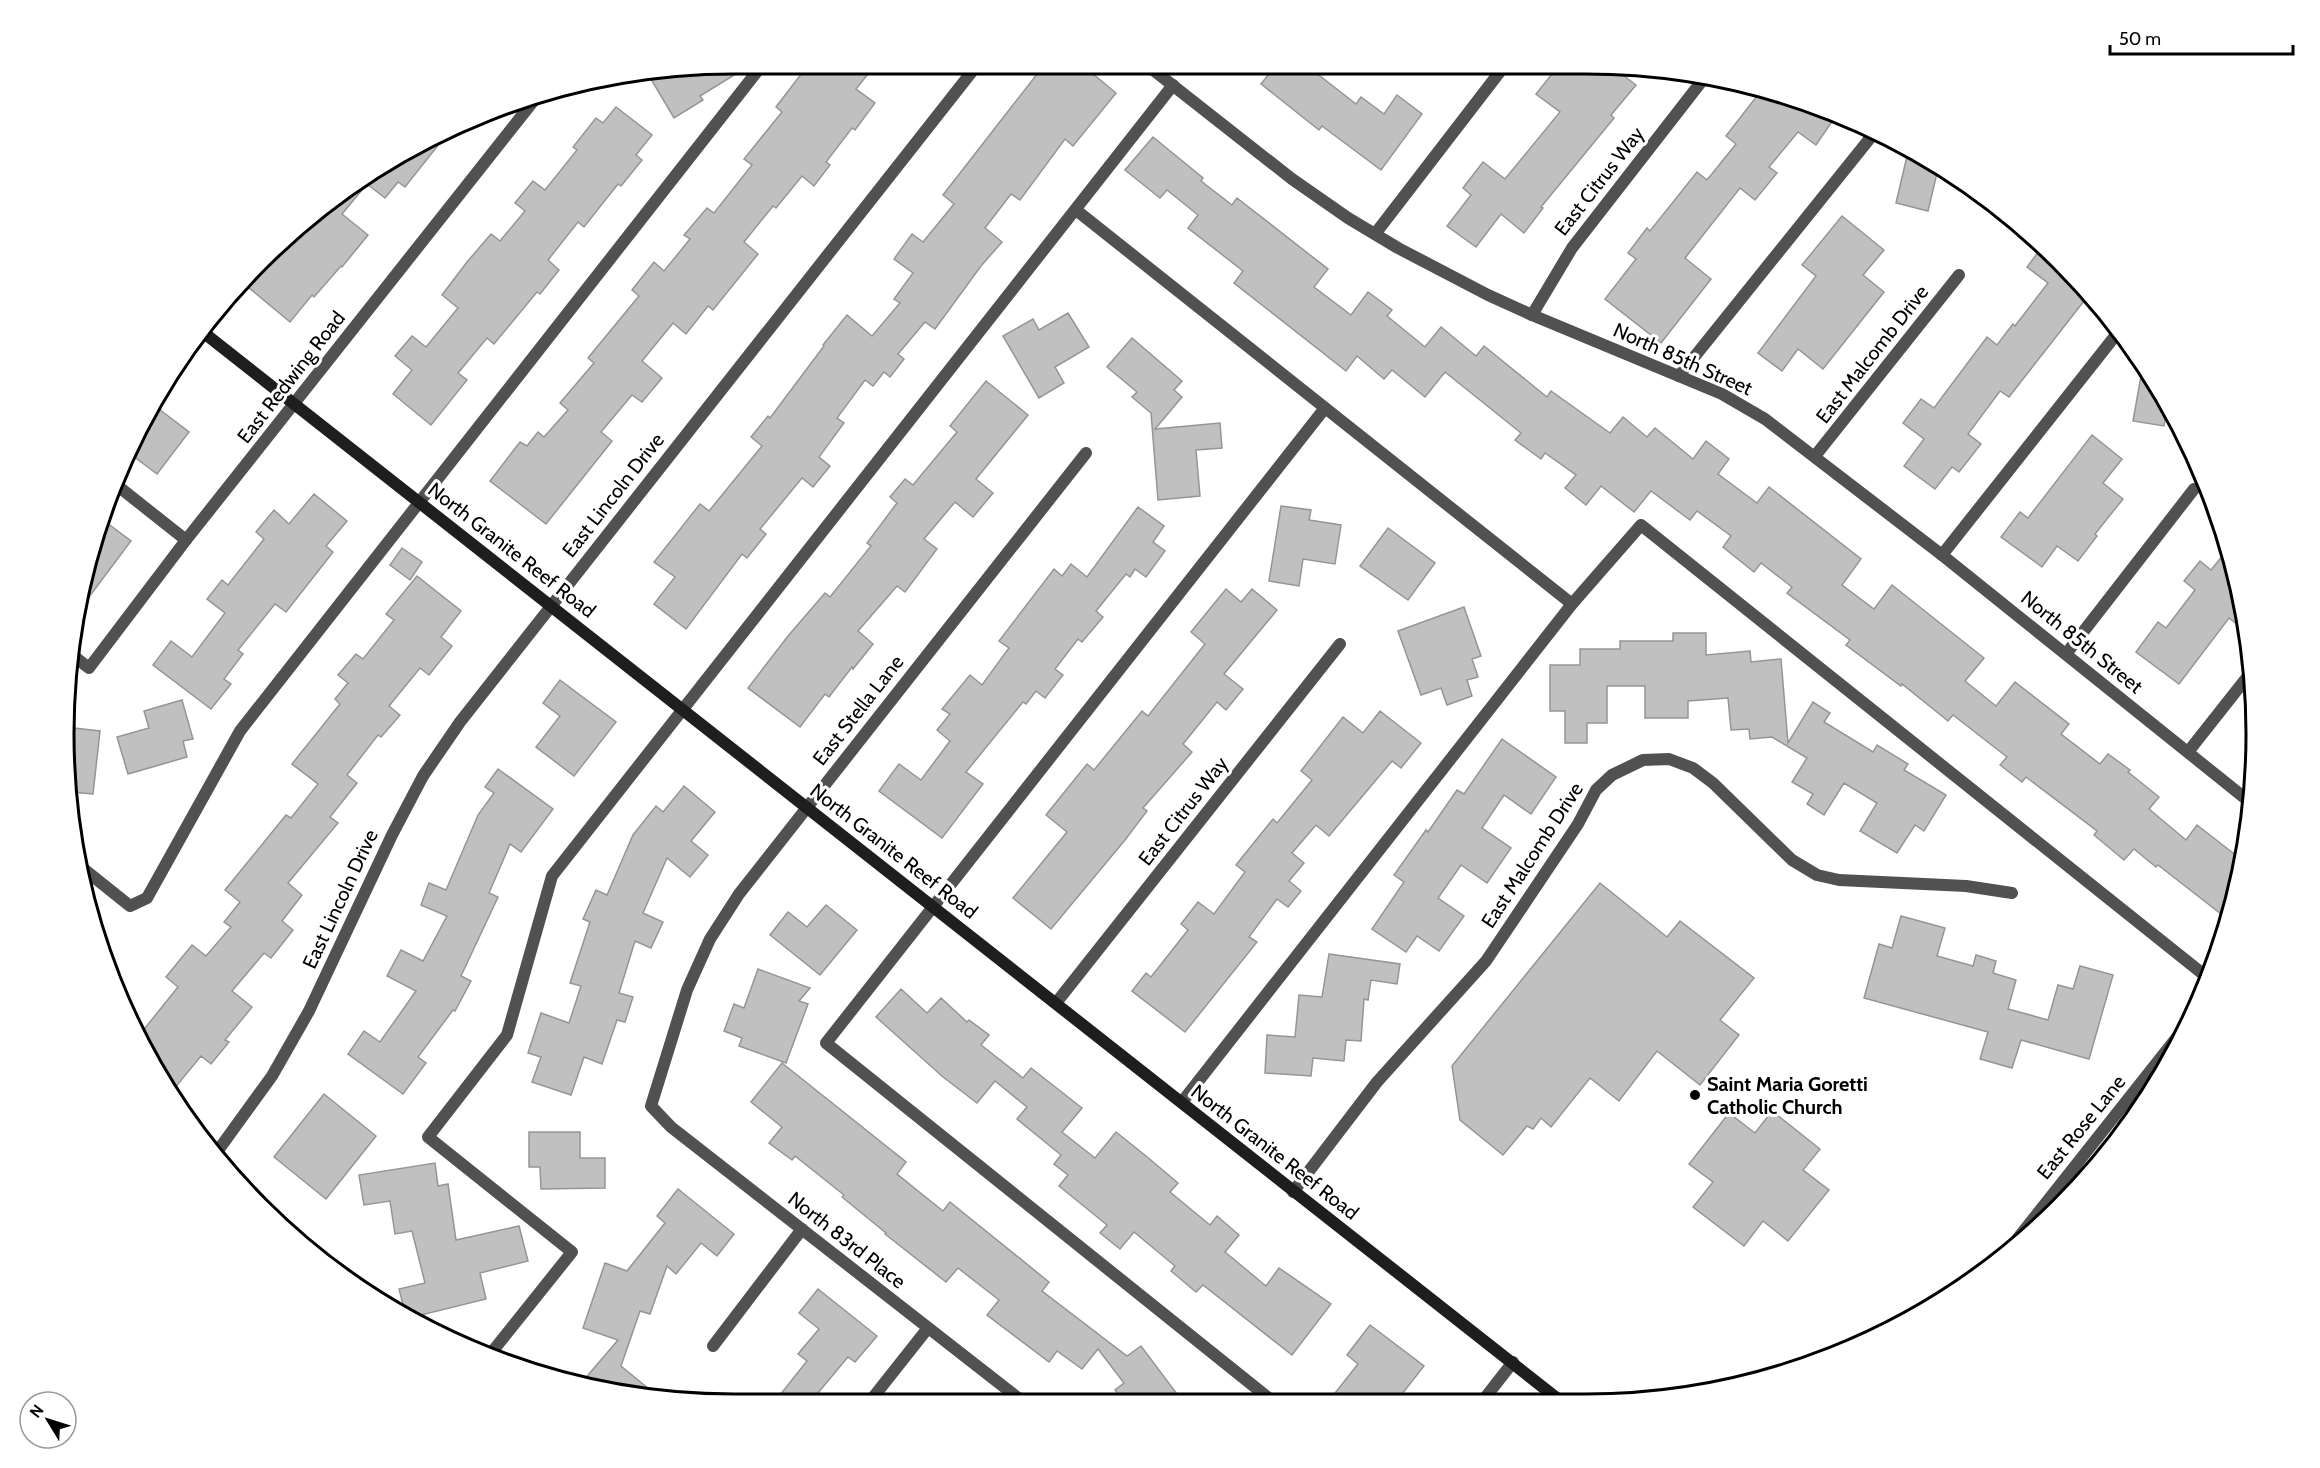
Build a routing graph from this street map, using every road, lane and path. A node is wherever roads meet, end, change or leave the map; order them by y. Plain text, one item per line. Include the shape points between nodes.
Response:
1 (755, 74) edge
2 (970, 74) edge
3 (1159, 74) edge
4 (1498, 74) edge
5 (1700, 84) edge
6 (1173, 85) junction
7 (529, 107) edge
8 (1870, 138) edge
9 (1076, 210) junction
10 (1375, 234) junction
11 (1959, 275) dead end
12 (1532, 315) junction
13 (207, 336) edge
14 (2114, 337) edge
15 (1679, 376) junction
16 (294, 404) junction
17 (1325, 408) junction
18 (1086, 453) dead end
19 (1815, 456) junction
20 (121, 489) edge
21 (2194, 489) dead end
22 (421, 503) junction
23 (186, 540) junction
24 (1942, 555) junction
25 (1572, 604) junction
26 (551, 606) junction
27 (1340, 644) dead end
28 (2066, 654) junction
29 (78, 659) edge
30 (2244, 681) edge
31 (681, 710) junction
32 (2188, 752) junction
33 (2243, 797) edge
34 (807, 807) junction
35 (88, 873) edge
36 (2012, 892) dead end
37 (933, 906) junction
38 (2201, 973) edge
39 (1056, 1003) junction
40 (2162, 1056) edge
41 (1182, 1102) junction
42 (651, 1106) joint
43 (220, 1148) edge
44 (1293, 1192) junction
45 (2031, 1222) edge
46 (802, 1229) junction
47 (928, 1328) junction
48 (713, 1346) dead end
49 (494, 1349) edge
50 (1513, 1362) junction
51 (876, 1394) edge
52 (1013, 1394) edge
53 (1264, 1394) edge
54 (1488, 1394) edge
55 (1552, 1394) edge

1 - 22 street
2 - 26 street, East Lincoln Drive
3 - 6 street, North 85th Street
4 - 10 street
5 - 12 street, East Citrus Way via 1572,248
6 - 9 street
6 - 10 street, North 85th Street via 1292,179
7 - 16 street, East Redwing Road
8 - 15 street
9 - 17 street
9 - 31 street
10 - 12 street, North 85th Street
11 - 19 street, East Malcomb Drive
12 - 15 street, North 85th Street
13 - 16 street, North Granite Reef Road
14 - 24 street
15 - 19 street, North 85th Street via 1722,394 1765,419
16 - 22 street, North Granite Reef Road
16 - 23 street, East Redwing Road
17 - 25 street
17 - 37 street
18 - 34 street, East Stella Lane
19 - 24 street, North 85th Street
20 - 23 street
21 - 28 street
22 - 26 street, North Granite Reef Road
22 - 35 street via 240,731 147,898 130,906
23 - 29 street, East Redwing Road via 89,668
24 - 28 street, North 85th Street
25 - 38 street via 1641,525
25 - 41 street
26 - 31 street, North Granite Reef Road
26 - 43 street, East Lincoln Drive via 423,776 309,1011 272,1076
27 - 39 street, East Citrus Way
28 - 32 street, North 85th Street
30 - 32 street
31 - 34 street, North Granite Reef Road
31 - 49 street via 552,876 507,1035 428,1137 572,1252
32 - 33 street, North 85th Street
34 - 37 street, North Granite Reef Road
34 - 42 street, East Stella Lane via 739,894 710,939 687,990
36 - 44 street, East Malcomb Drive via 1839,880 1817,875 1792,860 1693,768 1669,759 1642,760 1612,775 1596,790 1578,824 1486,961 1377,1082
37 - 39 street, North Granite Reef Road
37 - 53 street via 826,1043
39 - 41 street, North Granite Reef Road
40 - 45 street, East Rose Lane
41 - 44 street, North Granite Reef Road
42 - 46 street, North 83rd Place via 671,1127
44 - 50 street, North Granite Reef Road
46 - 47 street, North 83rd Place
46 - 48 street
47 - 51 street
47 - 52 street, North 83rd Place
50 - 54 street
50 - 55 street, North Granite Reef Road

